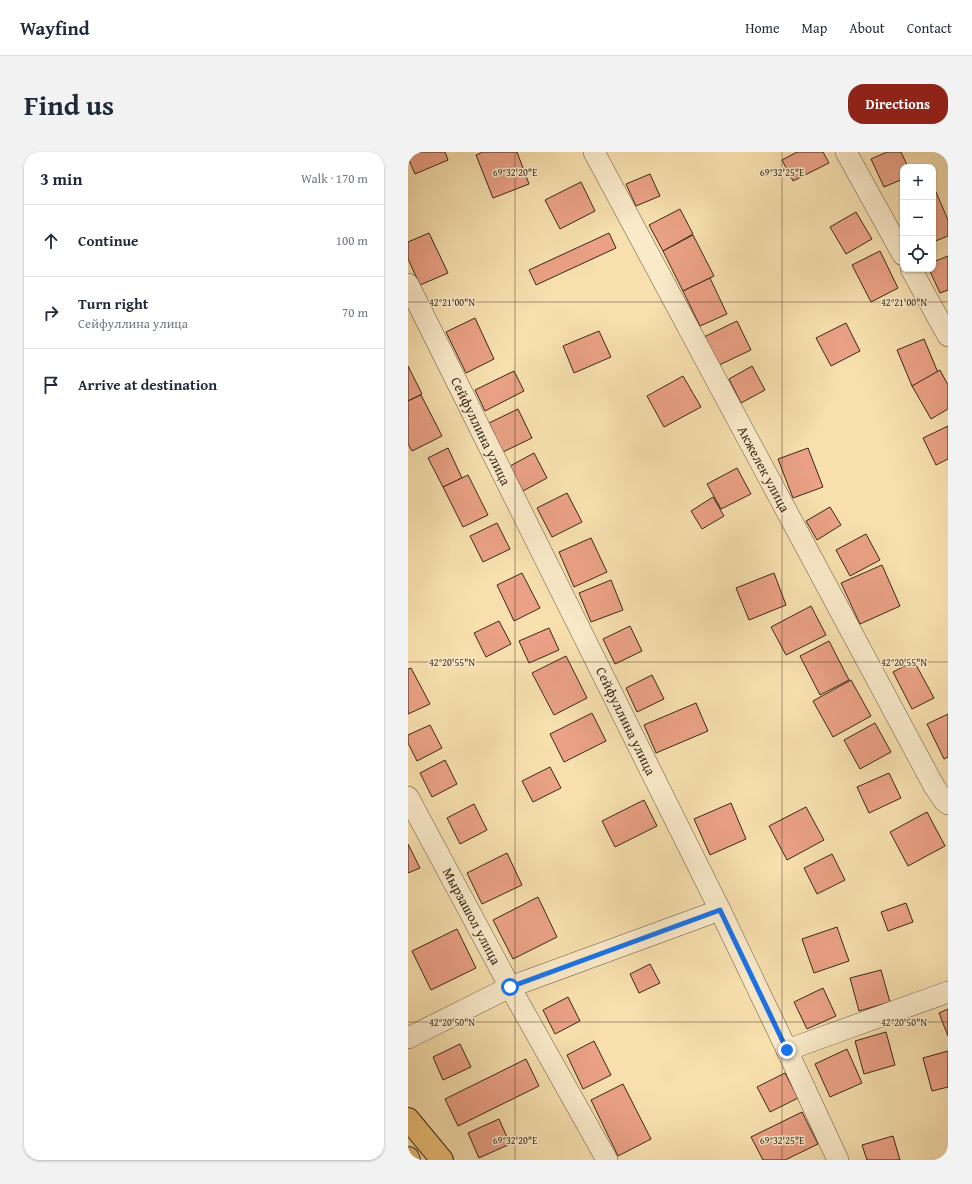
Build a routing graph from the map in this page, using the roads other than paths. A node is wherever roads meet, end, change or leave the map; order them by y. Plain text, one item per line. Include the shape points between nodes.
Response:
1 (594, 152) edge
2 (846, 152) edge
3 (900, 250) edge
4 (913, 272) edge
5 (408, 284) edge
6 (948, 336) edge
7 (408, 796) edge
8 (948, 804) edge
9 (720, 910) junction
10 (510, 987) junction
11 (948, 992) edge
12 (408, 1038) edge
13 (787, 1050) junction
14 (408, 1119) edge
15 (442, 1160) edge
16 (607, 1160) edge
17 (838, 1160) edge

1 - 8 street, Акжелек улица via 934,786
2 - 3 street
4 - 6 street
5 - 9 street, Сейфуллина улица
7 - 10 street, Мырзашол улица
9 - 10 street
9 - 13 street, Сейфуллина улица
10 - 12 street
10 - 16 street, Мырзашол улица
11 - 13 street
13 - 17 street, Сейфуллина улица
14 - 15 main road

